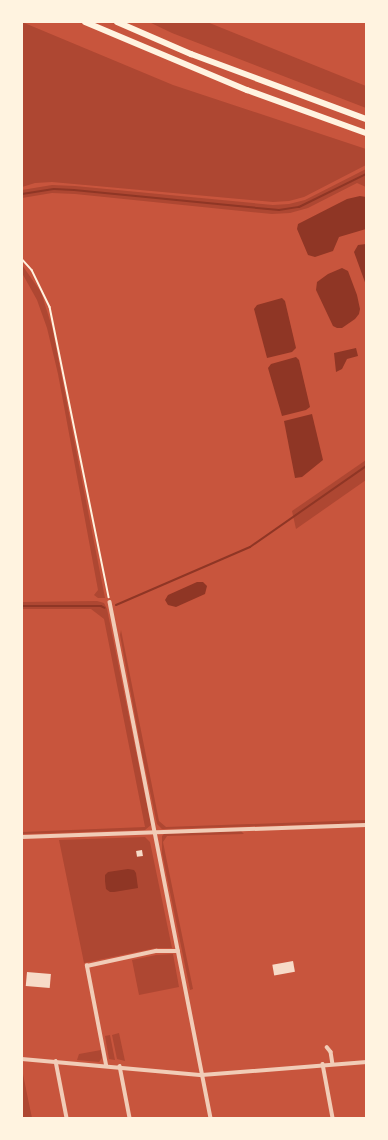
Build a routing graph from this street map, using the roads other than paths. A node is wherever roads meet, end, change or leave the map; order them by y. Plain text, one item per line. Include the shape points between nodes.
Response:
1 (85, 22) edge
2 (117, 22) edge
3 (366, 119) edge
4 (366, 133) edge
5 (110, 602) road end
6 (366, 825) edge
7 (155, 832) junction
8 (22, 837) edge
9 (178, 951) junction
10 (327, 1048) dead end
11 (22, 1059) edge
12 (56, 1062) junction
13 (366, 1062) edge
14 (322, 1064) junction
15 (333, 1064) junction
16 (106, 1065) junction
17 (120, 1066) junction
18 (202, 1074) junction
19 (67, 1118) edge
20 (130, 1118) edge
21 (211, 1118) edge
22 (333, 1118) edge

1 - 4 highway via 233,84
2 - 3 highway via 198,56
5 - 7 street
6 - 7 street
7 - 8 street
7 - 9 street
9 - 16 street via 156,951 87,966
9 - 18 street
10 - 15 street via 331,1052
11 - 12 street
12 - 16 street
12 - 19 street
13 - 15 street
14 - 15 street
14 - 18 street
14 - 22 street
16 - 17 street
17 - 18 street
17 - 20 street
18 - 21 street

